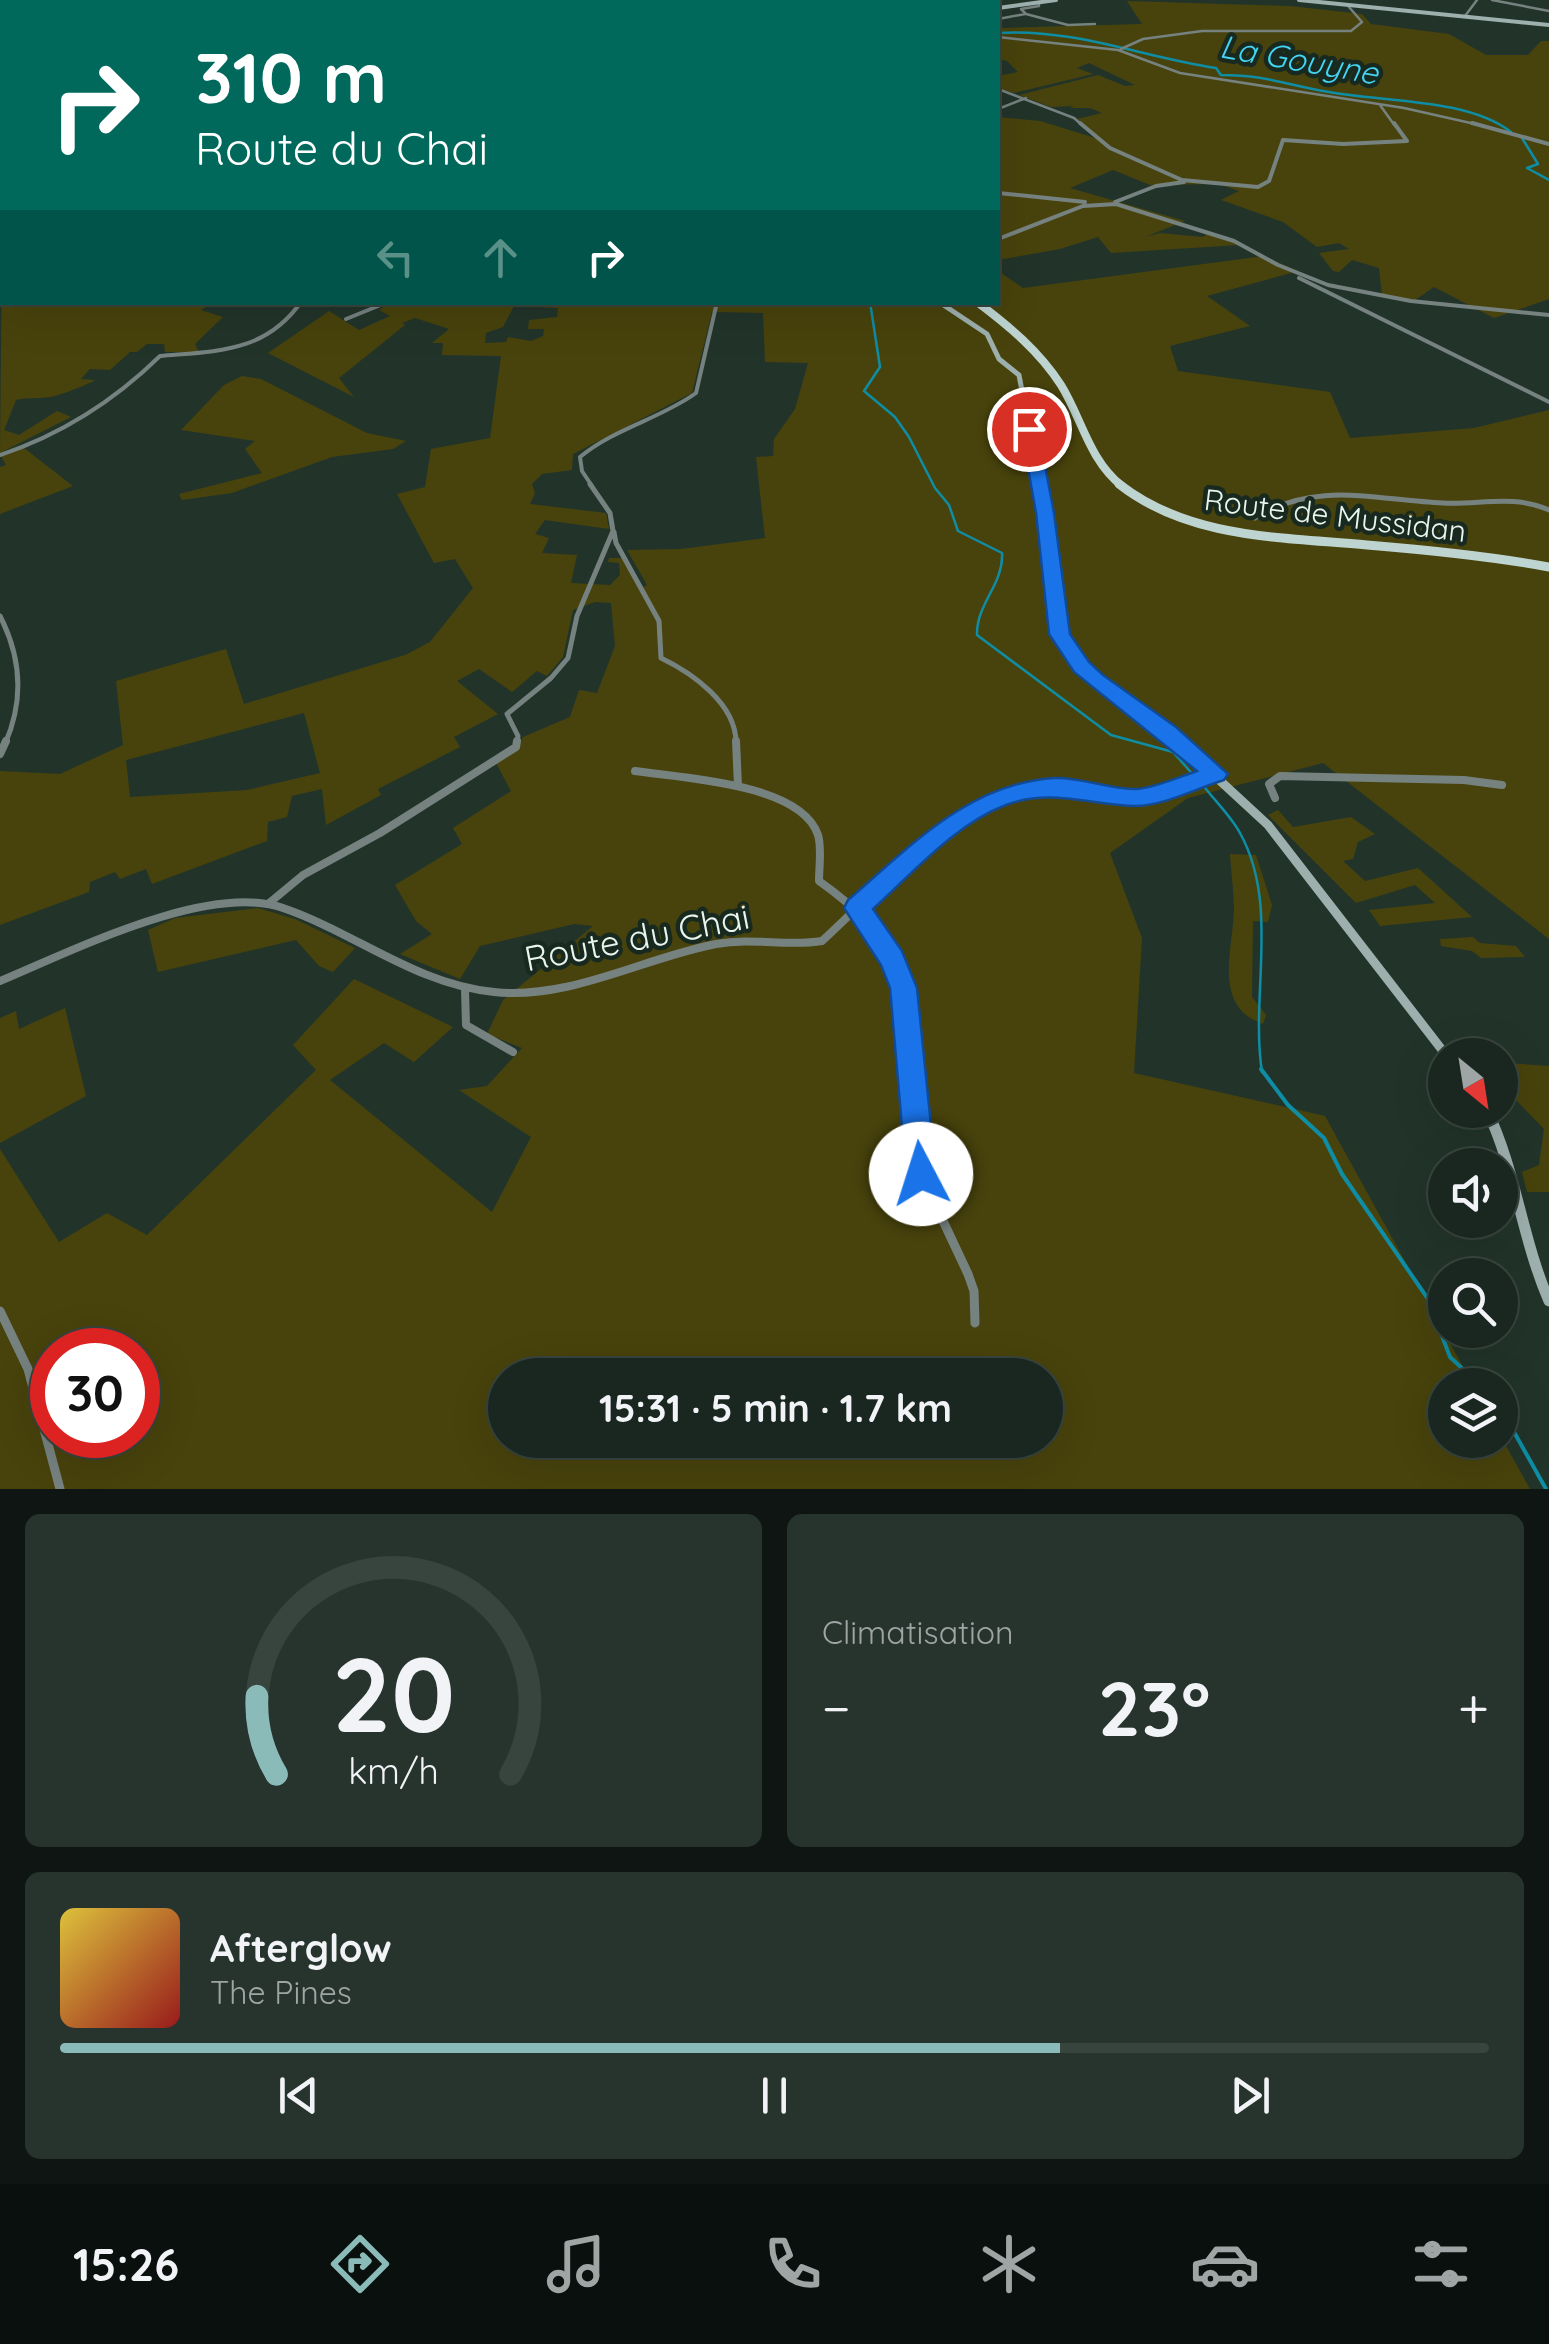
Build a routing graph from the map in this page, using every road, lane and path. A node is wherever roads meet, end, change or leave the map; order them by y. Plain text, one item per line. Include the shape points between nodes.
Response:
1 (1054, 0) edge
2 (1299, 0) edge
3 (1320, 0) edge
4 (1477, 0) edge
5 (1492, 0) edge
6 (1039, 2) edge
7 (1333, 4) junction
8 (1349, 7) junction
9 (1000, 8) edge
10 (1549, 11) edge
11 (1026, 14) junction
12 (1465, 16) junction
13 (1000, 19) edge
14 (1095, 24) dead end
15 (1549, 25) edge
16 (1000, 37) edge
17 (1128, 47) joint
18 (1118, 50) junction
19 (1000, 89) edge
20 (1027, 98) junction
21 (1380, 104) junction
22 (1000, 108) edge
23 (1549, 144) edge
24 (1184, 181) junction
25 (1000, 193) edge
26 (1101, 203) junction
27 (1110, 203) junction
28 (1000, 238) edge
29 (1291, 271) junction
30 (299, 305) edge
31 (381, 305) edge
32 (717, 305) edge
33 (944, 305) edge
34 (981, 305) edge
35 (1549, 315) edge
36 (346, 319) dead end
37 (1549, 402) edge
38 (0, 455) edge
39 (1549, 510) edge
40 (1255, 518) dead end
41 (613, 530) junction
42 (1549, 566) edge
43 (0, 616) edge
44 (0, 754) edge
45 (634, 771) dead end
46 (1217, 775) junction
47 (1502, 785) dead end
48 (738, 786) junction
49 (1275, 798) dead end
50 (268, 904) junction
51 (857, 908) junction
52 (0, 981) edge
53 (465, 988) junction
54 (1433, 1038) edge
55 (513, 1052) dead end
56 (1495, 1128) edge
57 (1549, 1301) edge
58 (0, 1311) edge
59 (976, 1322) dead end
60 (60, 1489) edge

1 - 6 main road
2 - 7 main road
3 - 7 street
4 - 12 street
5 - 10 street
6 - 9 main road
6 - 11 street via 1021,10
7 - 8 main road
8 - 12 main road
8 - 17 street via 1362,22 1352,30 1198,32
11 - 13 street
11 - 14 street
12 - 15 main road
16 - 18 street
17 - 18 street
18 - 21 street via 1180,73
19 - 20 street
20 - 22 street
20 - 24 street via 1076,119 1110,148
21 - 23 street
21 - 24 street via 1407,141 1285,139 1262,187
24 - 27 street
25 - 26 street
26 - 27 street
26 - 28 street
27 - 29 street via 1234,241
29 - 35 street via 1398,299
29 - 37 street
30 - 38 street via 289,319 243,348 160,356 132,384
31 - 36 street
32 - 41 street via 696,393 580,457
33 - 46 main road via 987,334 999,359 1019,376 1064,643 1096,680
34 - 42 main road, Route de Mussidan via 1024,340 1061,385 1102,468 1163,511 1236,532
39 - 40 street via 1500,498 1446,503 1329,492 1280,500
41 - 48 street via 659,621 661,658 695,674 731,720
41 - 50 street via 577,616 568,658 507,714 516,747 303,875
43 - 44 street via 15,644 16,701 15,724
45 - 48 street
46 - 51 street, Route du Chai via 1139,798 1056,786 1004,796 937,837
46 - 54 main road via 1284,844
47 - 49 street via 1280,776 1269,784
48 - 51 street via 777,796 813,825 819,880
50 - 52 street via 210,906 145,921
50 - 53 street, Route du Chai
51 - 53 street, Route du Chai via 822,941 805,946 746,939 566,985
51 - 59 street via 904,988 921,1174 968,1274
53 - 55 street via 466,1025
56 - 57 main road
58 - 60 street via 28,1369

